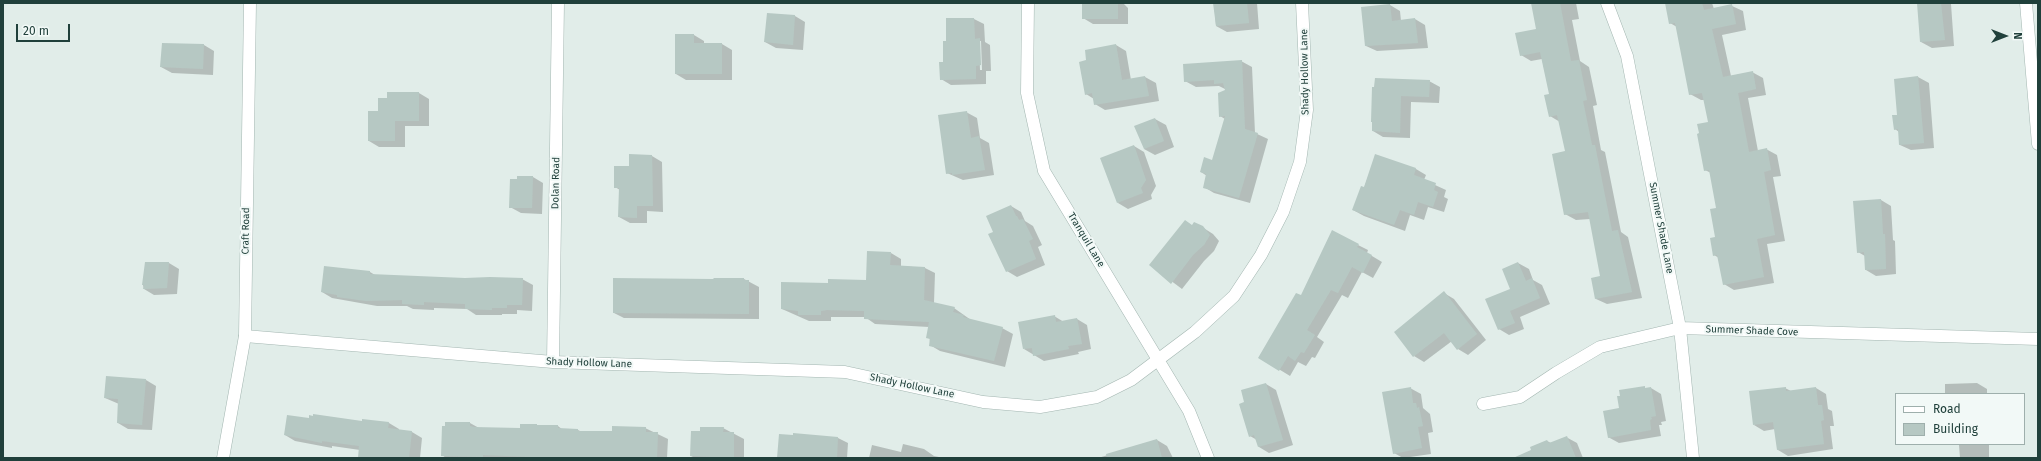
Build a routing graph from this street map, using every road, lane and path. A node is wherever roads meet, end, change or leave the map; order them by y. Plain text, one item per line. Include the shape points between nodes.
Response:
1 (250, 3) edge
2 (558, 3) edge
3 (1028, 3) edge
4 (1302, 3) edge
5 (1607, 3) edge
6 (2026, 3) edge
7 (2038, 144) edge
8 (1680, 328) junction
9 (245, 336) junction
10 (2038, 340) edge
11 (1159, 359) junction
12 (553, 362) junction
13 (1483, 404) dead end
14 (224, 458) edge
15 (1208, 458) edge
16 (1693, 458) edge

1 - 9 street, Craft Road
2 - 12 street, Dolan Road
3 - 11 street, Tranquil Lane via 1026,93 1044,172
4 - 11 street, Shady Hollow Lane via 1308,110 1300,162 1283,212 1261,254 1234,296 1196,332
5 - 8 street, Summer Shade Lane via 1627,56
6 - 7 street
8 - 10 street, Summer Shade Cove
8 - 13 street, Summer Shade Cove via 1600,347 1520,397
8 - 16 street, Summer Shade Lane
9 - 12 street, Shady Hollow Lane
9 - 14 street, Craft Road
11 - 12 street, Shady Hollow Lane via 1131,380 1097,397 1040,407 983,402 845,372
11 - 15 street, Tranquil Lane via 1189,411

